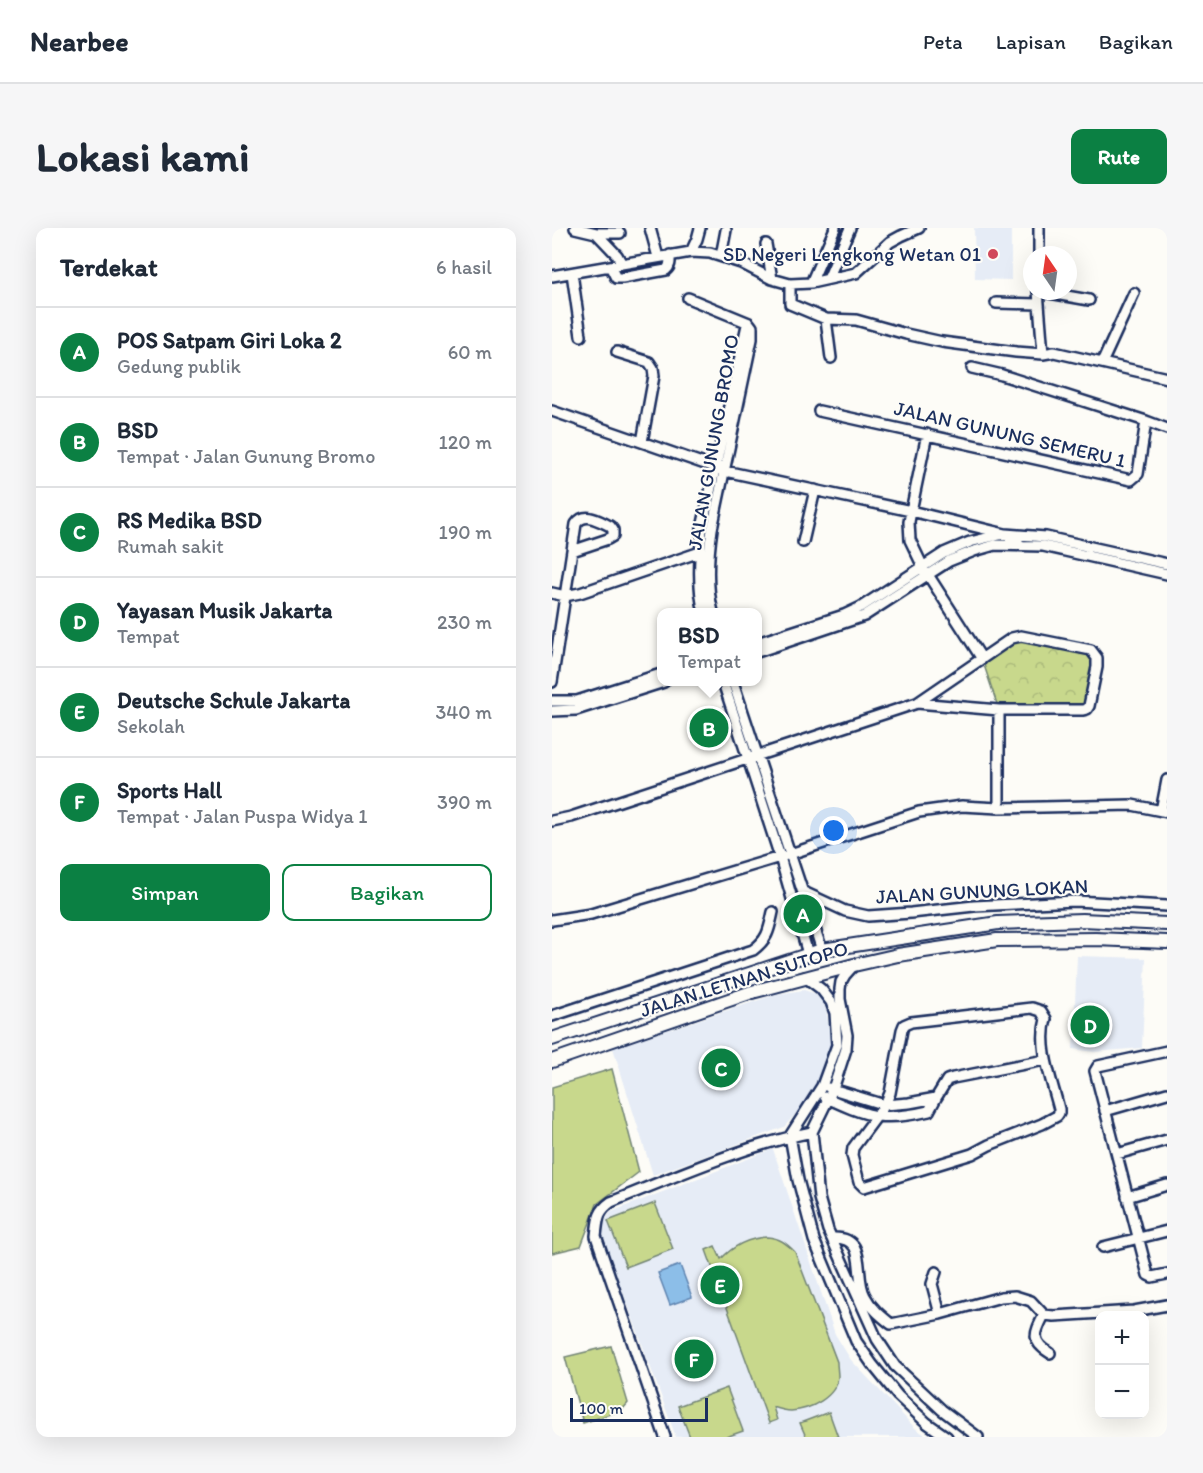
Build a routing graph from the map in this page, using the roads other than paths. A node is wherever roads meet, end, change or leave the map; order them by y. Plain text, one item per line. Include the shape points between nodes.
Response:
1 (575, 228) edge
2 (650, 228) edge
3 (700, 228) edge
4 (835, 228) edge
5 (850, 228) edge
6 (919, 228) edge
7 (1039, 228) edge
8 (726, 230) dead end
9 (596, 233) junction
10 (620, 233) dead end
11 (766, 244) dead end
12 (1039, 246) edge
13 (691, 252) junction
14 (670, 255) junction
15 (721, 256) junction
16 (658, 257) junction
17 (622, 264) junction
18 (609, 266) junction
19 (572, 273) junction
20 (552, 276) edge
21 (772, 279) junction
22 (828, 279) junction
23 (811, 283) junction
24 (790, 284) junction
25 (1134, 293) dead end
26 (688, 298) dead end
27 (1077, 298) edge
28 (1039, 300) edge
29 (1089, 300) dead end
30 (996, 303) dead end
31 (1039, 304) junction
32 (826, 319) junction
33 (581, 336) dead end
34 (617, 352) dead end
35 (1043, 354) junction
36 (831, 358) dead end
37 (1102, 363) junction
38 (972, 369) dead end
39 (1167, 378) edge
40 (552, 411) edge
41 (819, 411) dead end
42 (1146, 421) junction
43 (1167, 429) edge
44 (927, 434) junction
45 (642, 442) junction
46 (720, 469) junction
47 (815, 490) junction
48 (911, 511) junction
49 (1005, 534) junction
50 (803, 542) dead end
51 (1021, 545) junction
52 (572, 551) junction
53 (704, 553) junction
54 (1167, 564) edge
55 (926, 571) junction
56 (1167, 574) edge
57 (552, 592) edge
58 (565, 596) junction
59 (703, 608) edge
60 (712, 608) edge
61 (762, 641) edge
62 (762, 650) edge
63 (982, 658) junction
64 (657, 675) edge
65 (552, 682) edge
66 (657, 683) edge
67 (725, 686) edge
68 (735, 686) edge
69 (552, 701) edge
70 (917, 704) junction
71 (999, 710) junction
72 (552, 711) edge
73 (758, 756) junction
74 (748, 760) junction
75 (1167, 780) edge
76 (999, 808) junction
77 (1164, 812) edge
78 (552, 821) edge
79 (790, 854) junction
80 (780, 857) junction
81 (804, 892) junction
82 (1167, 906) edge
83 (773, 912) dead end
84 (552, 920) edge
85 (1167, 924) edge
86 (1167, 942) edge
87 (822, 950) junction
88 (808, 954) junction
89 (854, 965) junction
90 (805, 977) junction
91 (552, 1016) edge
92 (552, 1039) edge
93 (1167, 1051) edge
94 (1045, 1060) junction
95 (552, 1061) edge
96 (820, 1089) junction
97 (833, 1089) junction
98 (1167, 1093) edge
99 (829, 1098) junction
100 (936, 1098) junction
101 (885, 1105) junction
102 (1105, 1111) junction
103 (877, 1116) junction
104 (812, 1132) junction
105 (790, 1136) junction
106 (1167, 1140) edge
107 (1117, 1154) junction
108 (1167, 1185) edge
109 (1127, 1197) junction
110 (1167, 1231) edge
111 (1137, 1238) junction
112 (832, 1239) junction
113 (1103, 1247) dead end
114 (936, 1272) dead end
115 (1167, 1274) edge
116 (1167, 1305) edge
117 (940, 1314) junction
118 (1044, 1315) junction
119 (1050, 1353) dead end
120 (665, 1437) edge
121 (947, 1437) edge
122 (978, 1437) edge

1 - 9 street
2 - 16 street
3 - 13 street
4 - 23 street
5 - 22 street
6 - 22 street via 890,242 856,273
7 - 12 street
8 - 15 street
9 - 10 street
9 - 17 street
11 - 21 street
13 - 14 street
13 - 15 street
14 - 16 street
14 - 18 street via 666,270 622,278 616,278
15 - 21 street
16 - 17 street
17 - 18 street
18 - 19 street
19 - 20 street
19 - 33 street
21 - 24 street
22 - 23 street
23 - 24 street
24 - 32 street via 790,304
25 - 37 street
26 - 46 street, JALAN GUNUNG BROMO via 752,327
27 - 29 street
28 - 31 street
30 - 31 street
31 - 35 street
32 - 35 street via 856,320 962,345
32 - 36 street
34 - 45 street via 649,362 653,368
35 - 37 street via 1054,352
37 - 39 street
38 - 42 street
40 - 45 street
41 - 44 street, JALAN GUNUNG SEMERU 1
42 - 43 street
42 - 44 street, JALAN GUNUNG SEMERU 1 via 1138,474 1131,480
44 - 48 street
45 - 46 street
46 - 47 street
46 - 53 street, JALAN GUNUNG BROMO via 712,529
47 - 48 street
47 - 50 street
48 - 49 street
48 - 55 street via 910,540
49 - 51 street
49 - 54 street via 1046,537
49 - 55 street via 944,553
51 - 55 street via 974,550
51 - 56 street via 1043,546
52 - 52 street via 609,539 613,530 586,516 580,518
52 - 58 street
53 - 58 street
53 - 59 street, JALAN GUNUNG BROMO
53 - 60 street, JALAN GUNUNG BROMO
55 - 61 street via 861,608
55 - 62 street via 864,616
55 - 63 street
57 - 58 street
58 - 65 street
63 - 70 street
63 - 71 street via 1021,636 1091,650 1097,658 1087,709
64 - 69 street via 577,701
66 - 72 street via 576,710
67 - 74 street
68 - 73 street
70 - 71 street
70 - 73 street
71 - 76 street
73 - 74 street
73 - 79 street
74 - 78 street
74 - 80 street
75 - 77 street
76 - 77 street via 1132,805
76 - 79 street via 962,806 919,812
79 - 80 street
79 - 81 street
80 - 84 street via 591,914
80 - 88 street
81 - 82 street, JALAN GUNUNG LOKAN via 845,911 868,916 1075,901
81 - 87 street
83 - 91 street via 767,936 753,950
85 - 87 main road, JALAN LETNAN SUTOPO via 1082,920 998,923
86 - 89 main road, JALAN LETNAN SUTOPO via 997,939
87 - 88 main road, JALAN LETNAN SUTOPO
88 - 92 main road, JALAN LETNAN SUTOPO
89 - 90 main road, JALAN LETNAN SUTOPO
89 - 97 street via 841,982 846,1049
90 - 95 main road, JALAN LETNAN SUTOPO
90 - 96 street via 821,989 836,1013 837,1045
93 - 102 street via 1098,1066 1095,1074
94 - 100 street via 947,1080
94 - 101 street via 1042,1030 1046,1019 1041,1011 1032,1008 911,1022 902,1030
94 - 103 street via 1059,1109 1057,1116 972,1154 864,1187 859,1182 853,1148
96 - 97 street
96 - 99 street
96 - 105 street
97 - 99 street
97 - 101 street
98 - 102 street
99 - 103 street
99 - 104 street
100 - 101 street
100 - 103 street via 929,1111
101 - 103 street
102 - 107 street
104 - 105 street
104 - 112 street via 819,1198
105 - 120 street via 721,1159 602,1208 596,1236
105 - 121 street via 814,1240 856,1341 898,1396
106 - 107 street
107 - 109 street
108 - 109 street
109 - 111 street
110 - 111 street
111 - 113 street
111 - 115 street via 1148,1275
112 - 117 street via 844,1238 852,1243 858,1254 860,1286 865,1297 891,1324
112 - 122 street via 877,1339 895,1366
114 - 117 street via 932,1284
116 - 118 street via 1134,1311
117 - 118 street via 1014,1296 1031,1301
118 - 119 street via 1037,1329 1037,1342

